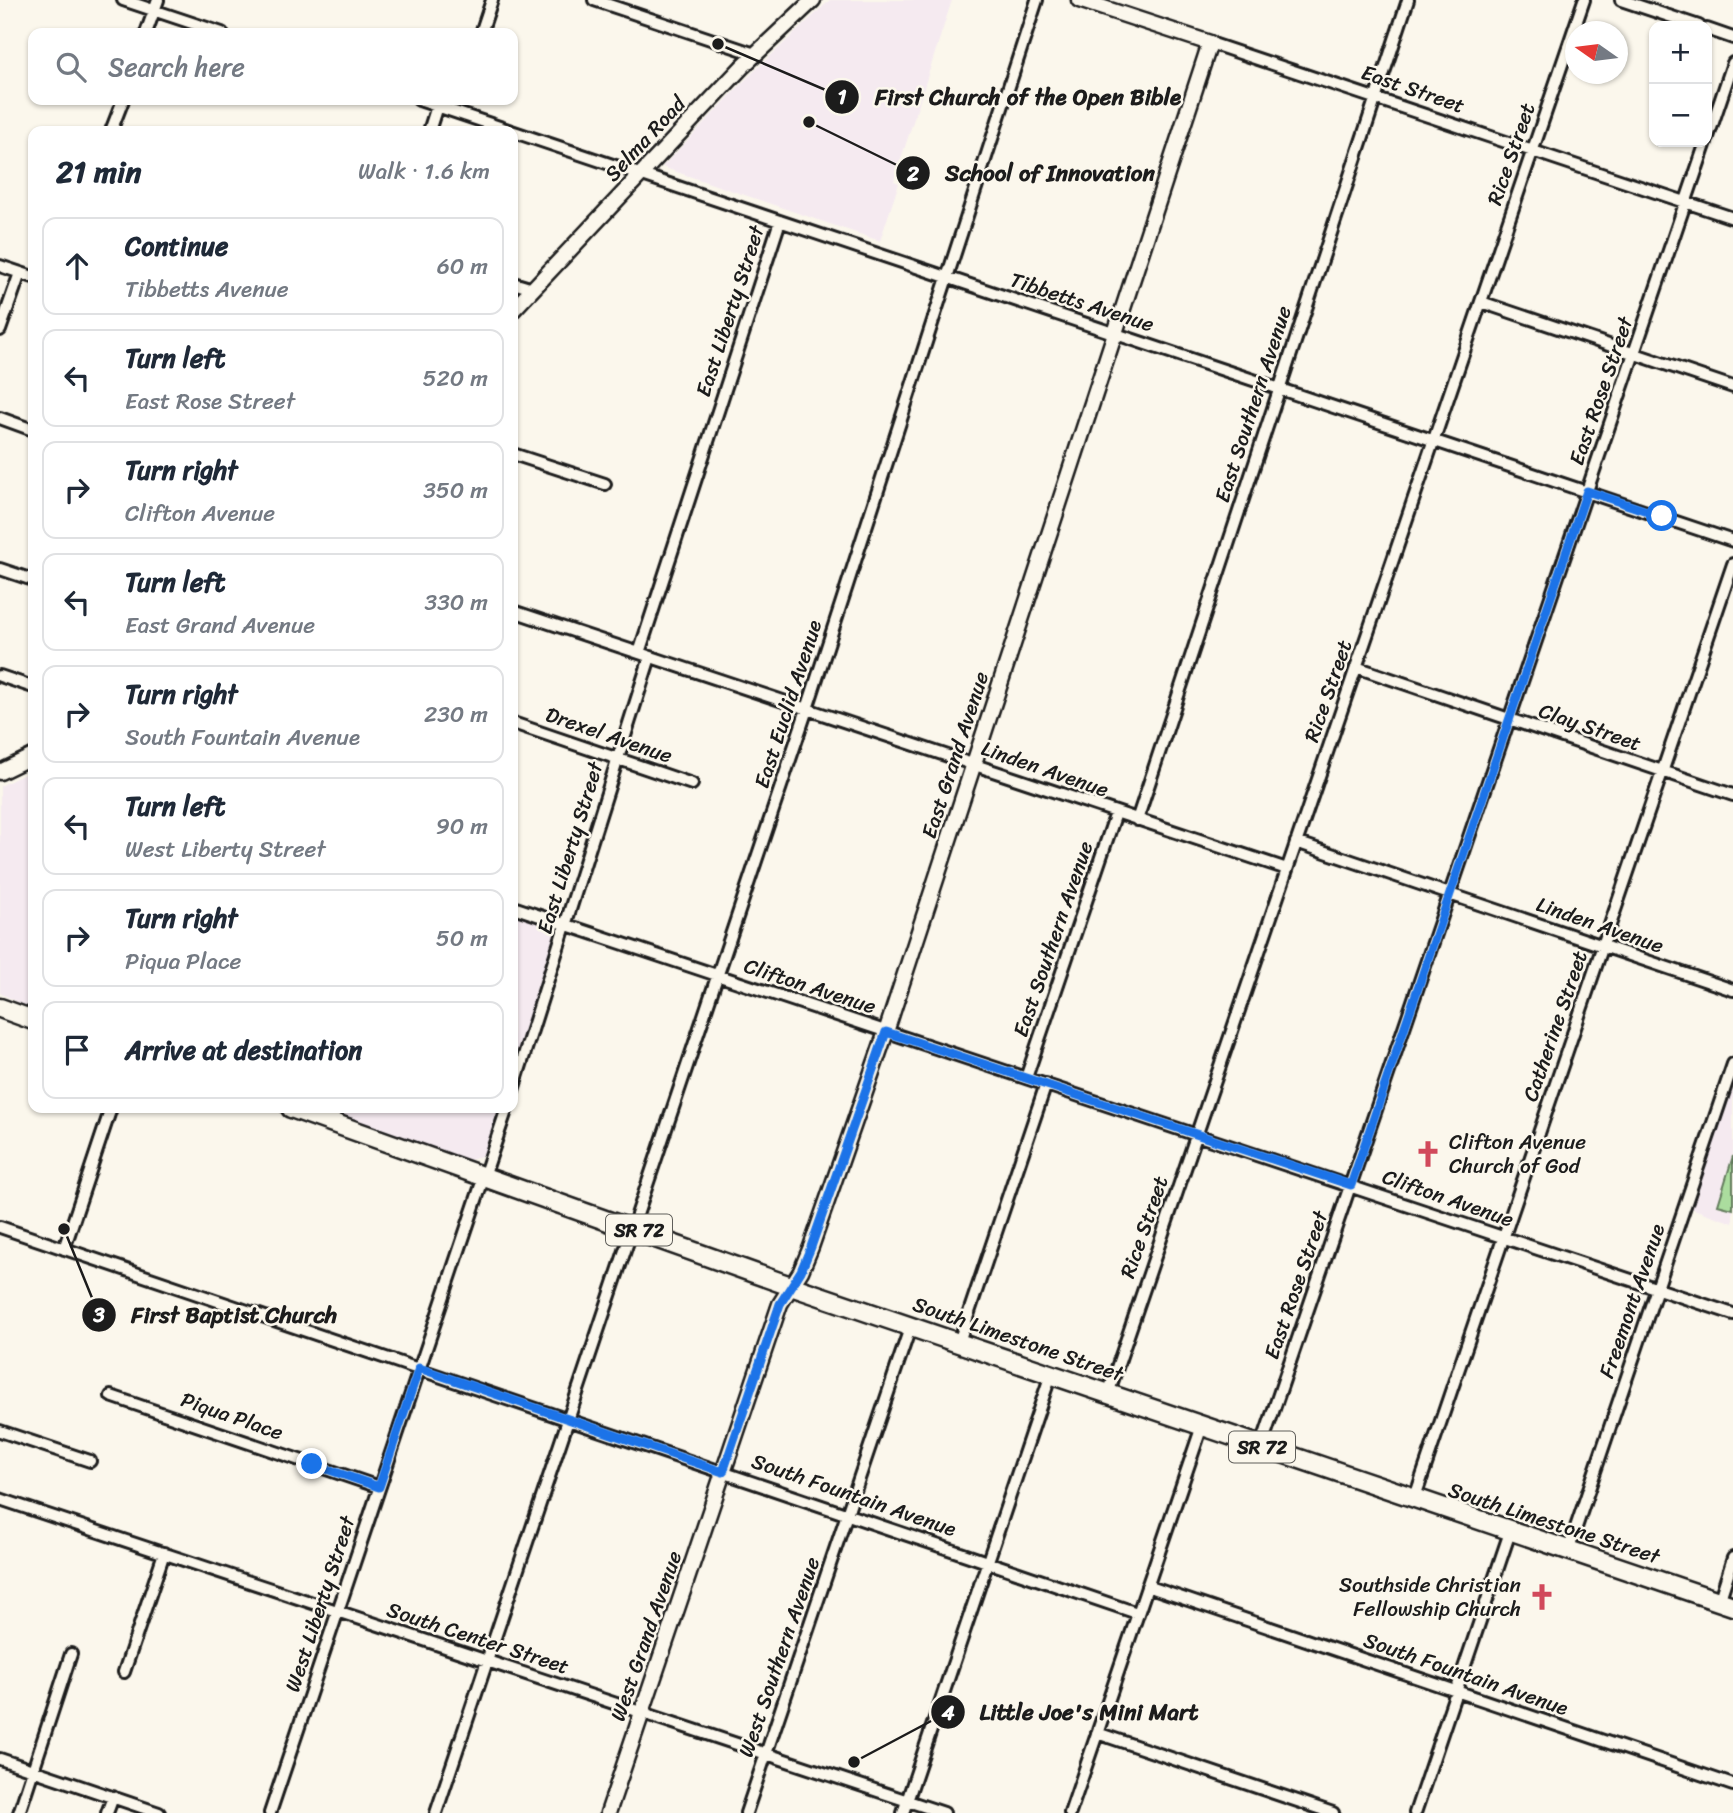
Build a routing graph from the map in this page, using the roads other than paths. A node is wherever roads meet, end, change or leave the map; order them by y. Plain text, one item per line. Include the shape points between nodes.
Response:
1 (123, 0) edge
2 (492, 0) edge
3 (594, 0) edge
4 (813, 0) edge
5 (1037, 0) edge
6 (1079, 0) edge
7 (1408, 0) edge
8 (1584, 0) edge
9 (1621, 0) edge
10 (156, 5) edge
11 (1684, 21) edge
12 (148, 28) edge
13 (210, 28) edge
14 (483, 28) edge
15 (1712, 31) edge
16 (1733, 38) edge
17 (1210, 43) junction
18 (755, 54) junction
19 (1733, 63) edge
20 (1375, 98) junction
21 (121, 105) edge
22 (435, 105) edge
23 (456, 105) edge
24 (438, 106) junction
25 (454, 111) junction
26 (113, 126) edge
27 (431, 126) edge
28 (499, 126) edge
29 (1712, 126) edge
30 (518, 133) edge
31 (1705, 147) edge
32 (1532, 151) junction
33 (641, 174) junction
34 (1686, 202) junction
35 (1733, 218) edge
36 (780, 221) junction
37 (0, 266) edge
38 (19, 273) junction
39 (28, 276) edge
40 (946, 277) junction
41 (518, 284) edge
42 (533, 289) junction
43 (1481, 302) junction
44 (518, 305) edge
45 (0, 330) edge
46 (1115, 333) junction
47 (1635, 352) junction
48 (1278, 387) junction
49 (1733, 387) edge
50 (0, 418) edge
51 (28, 428) edge
52 (1434, 439) junction
53 (518, 456) edge
54 (605, 484) dead end
55 (1587, 491) junction
56 (1733, 541) edge
57 (1733, 564) edge
58 (0, 569) edge
59 (28, 578) edge
60 (518, 613) edge
61 (644, 655) junction
62 (1356, 667) junction
63 (0, 676) edge
64 (28, 685) edge
65 (807, 709) junction
66 (1509, 720) junction
67 (518, 725) edge
68 (28, 758) edge
69 (617, 758) junction
70 (974, 766) junction
71 (0, 772) edge
72 (1662, 772) junction
73 (692, 784) dead end
74 (1733, 795) edge
75 (1116, 813) junction
76 (1137, 820) junction
77 (1296, 842) junction
78 (1287, 869) junction
79 (1450, 894) junction
80 (518, 909) edge
81 (567, 926) junction
82 (1603, 946) junction
83 (718, 975) junction
84 (1733, 990) edge
85 (0, 1008) edge
86 (28, 1018) edge
87 (886, 1032) junction
88 (1733, 1064) edge
89 (518, 1075) edge
90 (1026, 1078) junction
91 (1046, 1084) junction
92 (109, 1113) edge
93 (305, 1113) edge
94 (505, 1113) edge
95 (1197, 1134) junction
96 (484, 1175) junction
97 (1351, 1185) junction
98 (0, 1227) edge
99 (633, 1228) junction
100 (1503, 1237) junction
101 (64, 1249) junction
102 (793, 1286) junction
103 (1657, 1289) junction
104 (1733, 1314) edge
105 (911, 1325) junction
106 (959, 1342) junction
107 (419, 1368) junction
108 (1051, 1374) junction
109 (1108, 1394) junction
110 (111, 1396) dead end
111 (569, 1419) junction
112 (1202, 1426) junction
113 (0, 1430) edge
114 (1261, 1447) junction
115 (90, 1461) dead end
116 (723, 1472) junction
117 (379, 1487) junction
118 (0, 1499) edge
119 (1414, 1500) junction
120 (847, 1513) junction
121 (1510, 1532) junction
122 (1568, 1551) junction
123 (164, 1553) junction
124 (1733, 1558) edge
125 (988, 1561) junction
126 (1147, 1586) junction
127 (1726, 1604) edge
128 (337, 1611) junction
129 (1138, 1613) junction
130 (71, 1654) dead end
131 (487, 1661) junction
132 (124, 1672) dead end
133 (1457, 1691) junction
134 (642, 1713) junction
135 (1097, 1733) junction
136 (766, 1754) junction
137 (0, 1759) edge
138 (32, 1770) junction
139 (1733, 1785) edge
140 (113, 1797) junction
141 (907, 1801) junction
142 (19, 1813) edge
143 (107, 1813) edge
144 (159, 1813) edge
145 (270, 1813) edge
146 (436, 1813) edge
147 (608, 1813) edge
148 (747, 1813) edge
149 (903, 1813) edge
150 (944, 1813) edge
151 (1070, 1813) edge
152 (1333, 1813) edge
153 (1415, 1813) edge

1 - 10 street
2 - 14 street
3 - 18 street
4 - 18 street, Selma Road
5 - 40 street, East Euclid Avenue
6 - 17 street, East Street
7 - 20 street, East Southern Avenue
8 - 32 street, Rice Street
9 - 11 street
10 - 12 street
10 - 13 street
15 - 16 street
17 - 20 street, East Street
17 - 46 street, East Grand Avenue
18 - 33 street, Selma Road
19 - 29 street, East Rose Street
20 - 32 street, East Street
20 - 48 street, East Southern Avenue
21 - 26 street
22 - 24 street, Tibbetts Avenue
23 - 25 street
24 - 25 street, Tibbetts Avenue
24 - 27 street
25 - 28 street, Tibbetts Avenue
30 - 33 street, Tibbetts Avenue
31 - 34 street, East Rose Street
32 - 34 street, East Street
32 - 43 street, Rice Street
33 - 36 street, Tibbetts Avenue
33 - 42 street, Selma Road
34 - 35 street, East Street
34 - 47 street, East Rose Street
36 - 40 street, Tibbetts Avenue
36 - 61 street, East Liberty Street
37 - 38 street
38 - 39 street
38 - 45 street
40 - 46 street, Tibbetts Avenue
40 - 65 street, East Euclid Avenue
41 - 42 street
42 - 44 street, Selma Road
43 - 47 street
43 - 52 street, Rice Street
46 - 48 street, Tibbetts Avenue
46 - 70 street, East Grand Avenue
47 - 49 street
47 - 55 street, East Rose Street
48 - 52 street, Tibbetts Avenue
48 - 76 street, East Southern Avenue
50 - 51 street
52 - 55 street, Tibbetts Avenue
52 - 62 street, Rice Street
53 - 54 street
55 - 56 street, Tibbetts Avenue
55 - 66 street, East Rose Street
57 - 72 street, Catherine Street
58 - 59 street
60 - 61 street, Linden Avenue
61 - 65 street, Linden Avenue
61 - 69 street, East Liberty Street
62 - 66 street, Clay Street
62 - 77 street, Rice Street
63 - 64 street
65 - 70 street, Linden Avenue
65 - 83 street, East Euclid Avenue
66 - 72 street, Clay Street
66 - 79 street, East Rose Street
67 - 69 street, Drexel Avenue
68 - 71 street
69 - 73 street, Drexel Avenue
69 - 81 street, East Liberty Street
70 - 75 street, Linden Avenue
70 - 87 street, East Grand Avenue
72 - 74 street, Clay Street
72 - 82 street, Catherine Street
75 - 76 street, Linden Avenue
75 - 90 street, East Southern Avenue
76 - 78 street, Linden Avenue
77 - 78 street, Rice Street
77 - 79 street, Linden Avenue
78 - 95 street, Rice Street
79 - 82 street, Linden Avenue
79 - 97 street, East Rose Street
80 - 81 street, Clifton Avenue
81 - 83 street, Clifton Avenue
81 - 89 street, East Liberty Street
82 - 84 street, Linden Avenue
82 - 100 street, Catherine Street
83 - 87 street, Clifton Avenue
83 - 99 street, East Euclid Avenue
85 - 86 main road
87 - 90 street, Clifton Avenue
87 - 102 street, East Grand Avenue
88 - 103 street, Freemont Avenue
90 - 91 street, Clifton Avenue
91 - 95 street, Clifton Avenue
91 - 106 street
92 - 101 street
93 - 96 main road, South Limestone Street / SR 72
94 - 96 street
95 - 97 street, Clifton Avenue
95 - 109 street, Rice Street
96 - 99 main road, South Limestone Street / SR 72
96 - 107 street
97 - 100 street, Clifton Avenue
97 - 114 street, East Rose Street
98 - 101 street, South Fountain Avenue
99 - 102 main road, South Limestone Street / SR 72
99 - 111 street, East Euclid Avenue
100 - 103 street, Clifton Avenue
100 - 119 street, Catherine Street
101 - 107 street, South Fountain Avenue
102 - 105 main road, South Limestone Street / SR 72
102 - 116 street, East Grand Avenue via 780,1304
103 - 104 street, Clifton Avenue
103 - 122 street, Freemont Avenue
105 - 106 main road, South Limestone Street / SR 72
105 - 120 street
106 - 108 main road, South Limestone Street / SR 72
107 - 111 street, South Fountain Avenue
107 - 117 street, West Liberty Street
108 - 109 main road, South Limestone Street / SR 72
108 - 125 street
109 - 112 main road, South Limestone Street / SR 72
110 - 117 street, Piqua Place
111 - 116 street, South Fountain Avenue
111 - 131 street, East Euclid Avenue
112 - 114 main road, South Limestone Street / SR 72
112 - 126 street
113 - 115 street
114 - 119 main road, South Limestone Street / SR 72
116 - 120 street, South Fountain Avenue
116 - 134 street, West Grand Avenue
117 - 128 street, West Liberty Street
118 - 123 street, South Center Street
119 - 121 main road, South Limestone Street / SR 72
120 - 125 street, South Fountain Avenue
120 - 136 street, West Southern Avenue
121 - 122 main road, South Limestone Street / SR 72
121 - 133 street
122 - 127 main road, South Limestone Street / SR 72
123 - 128 street, South Center Street
123 - 132 street
124 - 127 street
125 - 129 street, South Fountain Avenue
125 - 141 street
126 - 129 street
126 - 133 street, South Fountain Avenue
128 - 131 street, South Center Street
128 - 145 street, West Liberty Street
129 - 135 street
130 - 138 street
131 - 134 street, South Center Street
131 - 146 street, East Euclid Avenue
133 - 139 street, South Fountain Avenue
133 - 153 street
134 - 136 street, South Center Street
134 - 147 street, West Grand Avenue
135 - 151 street
135 - 152 street
136 - 141 street, South Center Street
136 - 148 street, West Southern Avenue
137 - 138 street
138 - 140 street
138 - 142 street
140 - 143 street
140 - 144 street
141 - 149 street
141 - 150 street, South Center Street

